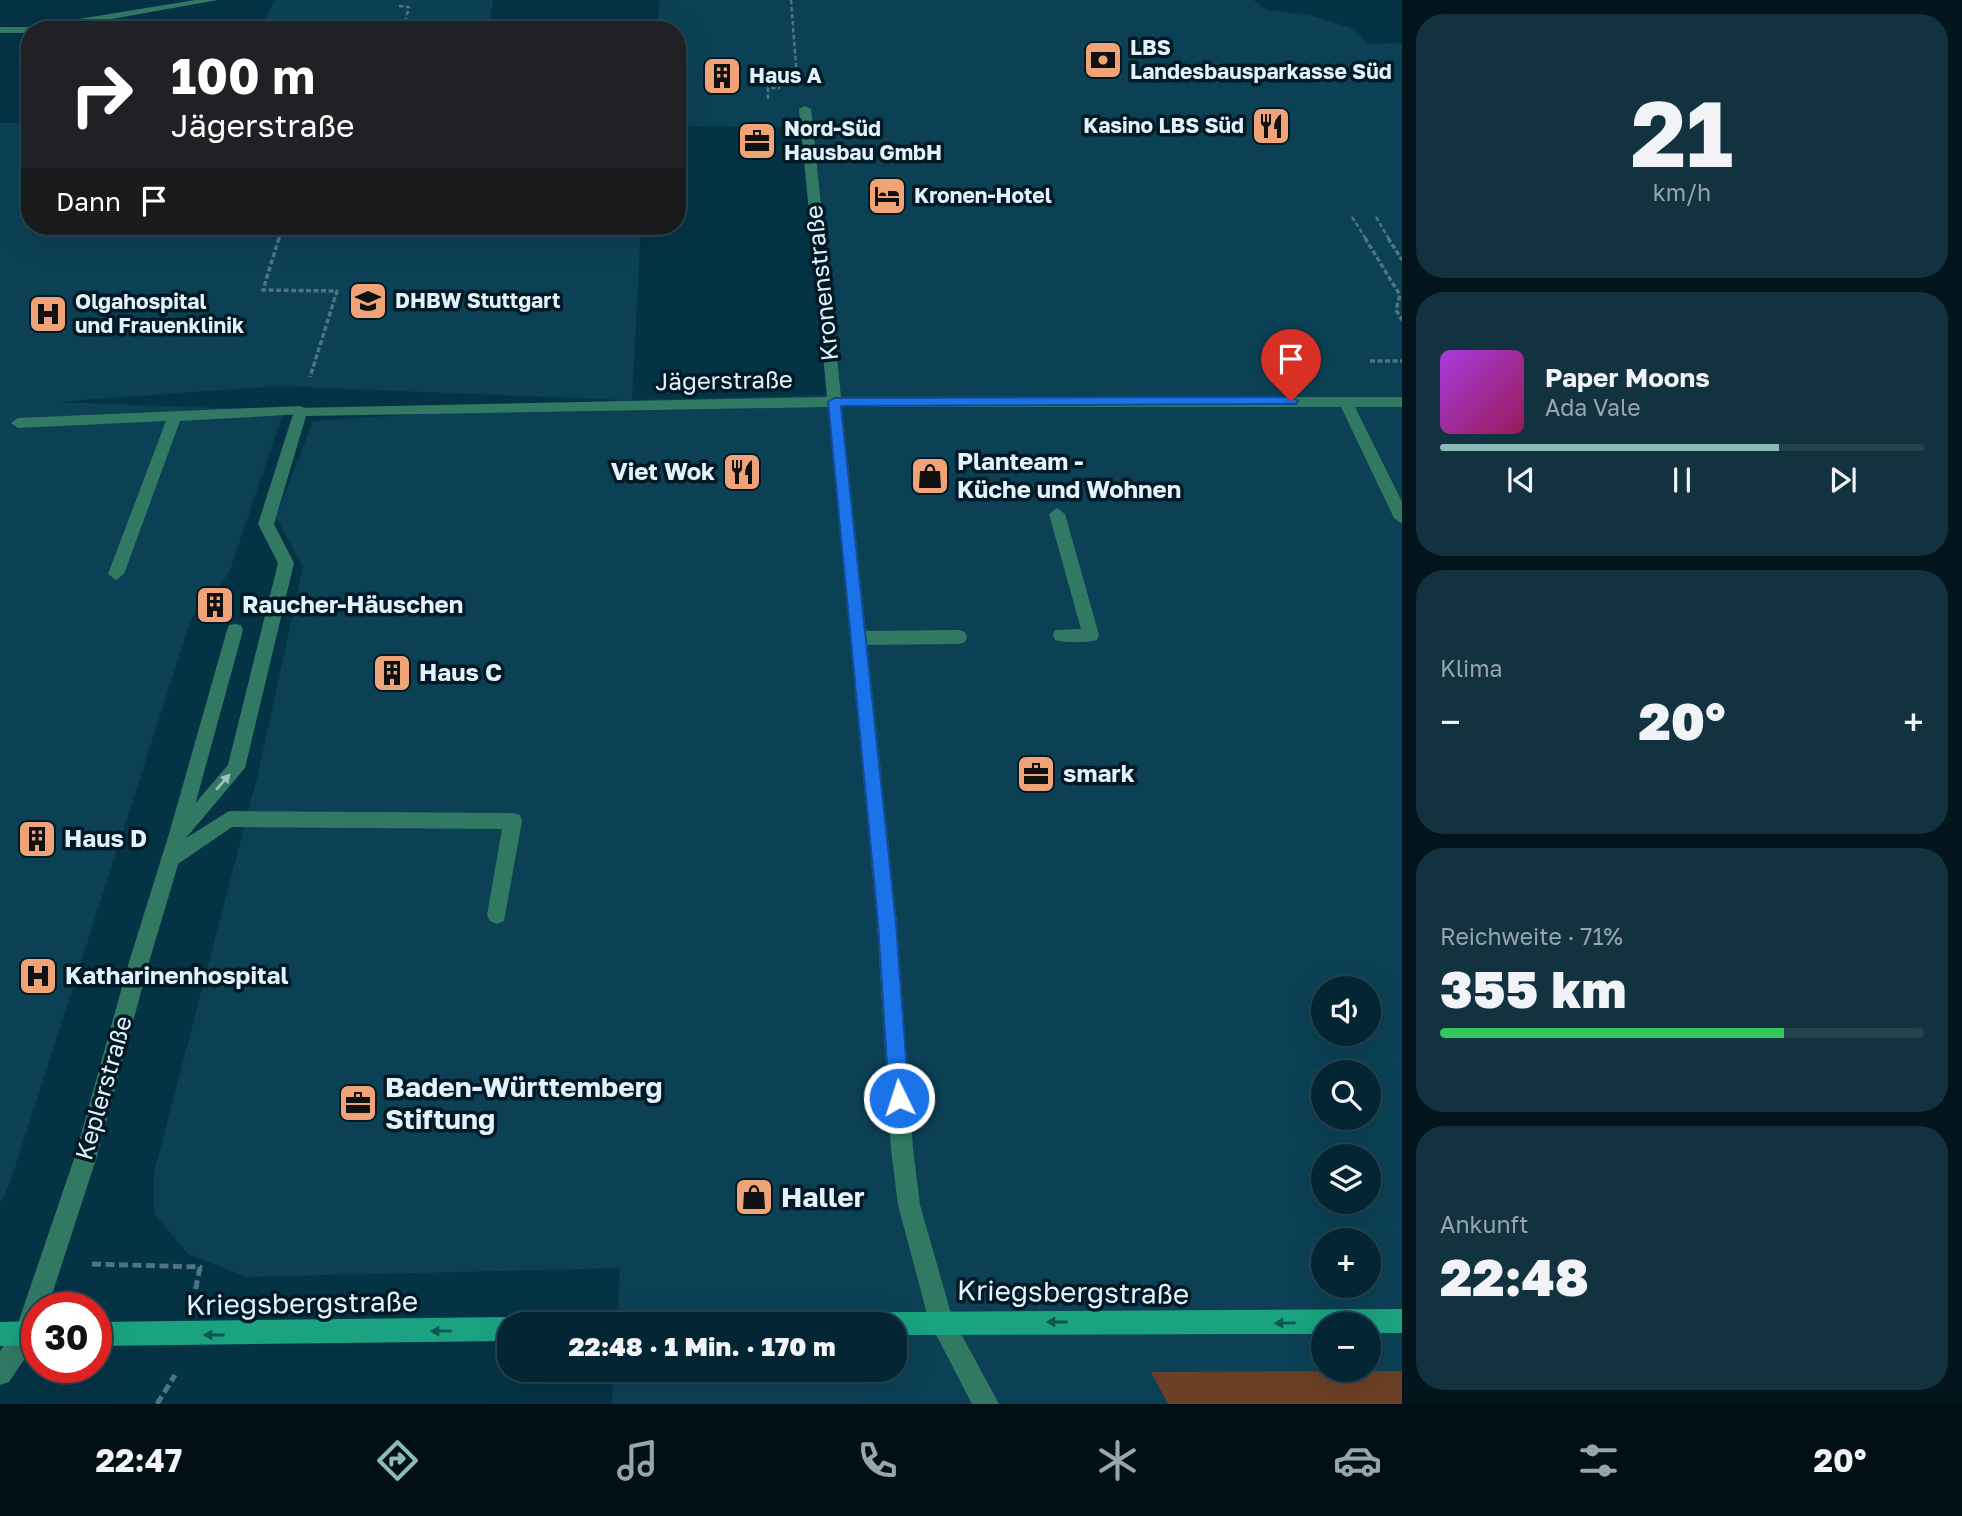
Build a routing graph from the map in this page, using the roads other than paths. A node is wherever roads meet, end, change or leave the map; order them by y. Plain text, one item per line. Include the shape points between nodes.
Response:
1 (213, 0) edge
2 (85, 21) edge
3 (0, 30) edge
4 (21, 30) edge
5 (805, 109) dead end
6 (1345, 401) junction
7 (834, 402) junction
8 (1402, 402) edge
9 (300, 411) junction
10 (175, 416) junction
11 (18, 423) dead end
12 (1057, 514) dead end
13 (1402, 518) edge
14 (116, 574) dead end
15 (235, 630) dead end
16 (1061, 635) dead end
17 (959, 637) dead end
18 (859, 638) junction
19 (178, 834) junction
20 (171, 858) junction
21 (497, 915) dead end
22 (43, 1292) edge
23 (941, 1321) junction
24 (1402, 1321) edge
25 (907, 1322) edge
26 (497, 1329) edge
27 (21, 1333) edge
28 (0, 1334) edge
29 (112, 1334) edge
30 (21, 1347) edge
31 (0, 1373) edge
32 (986, 1404) edge

1 - 2 street
3 - 4 street
5 - 7 street, Kronenstraße
6 - 7 street, Jägerstraße
6 - 8 street, Jägerstraße
6 - 13 street
7 - 9 street, Jägerstraße
7 - 18 street, Kronenstraße
9 - 10 street, Jägerstraße
19 -> 9 street, Keplerstraße via 236,768 286,563 266,524
10 - 11 street, Jägerstraße
10 - 14 street
12 - 16 street via 1091,635
15 - 19 street
17 - 18 street
18 - 23 street, Kronenstraße via 887,923 902,1149 909,1205
19 - 20 street, Keplerstraße
20 - 21 street via 229,820 513,821
20 - 22 street, Keplerstraße
24 -> 23 main road, Kriegsbergstraße
23 - 25 main road, Kriegsbergstraße
23 - 32 street, Kronenstraße
26 -> 29 main road, Kriegsbergstraße
27 - 28 main road
30 - 31 street, Keplerstraße

